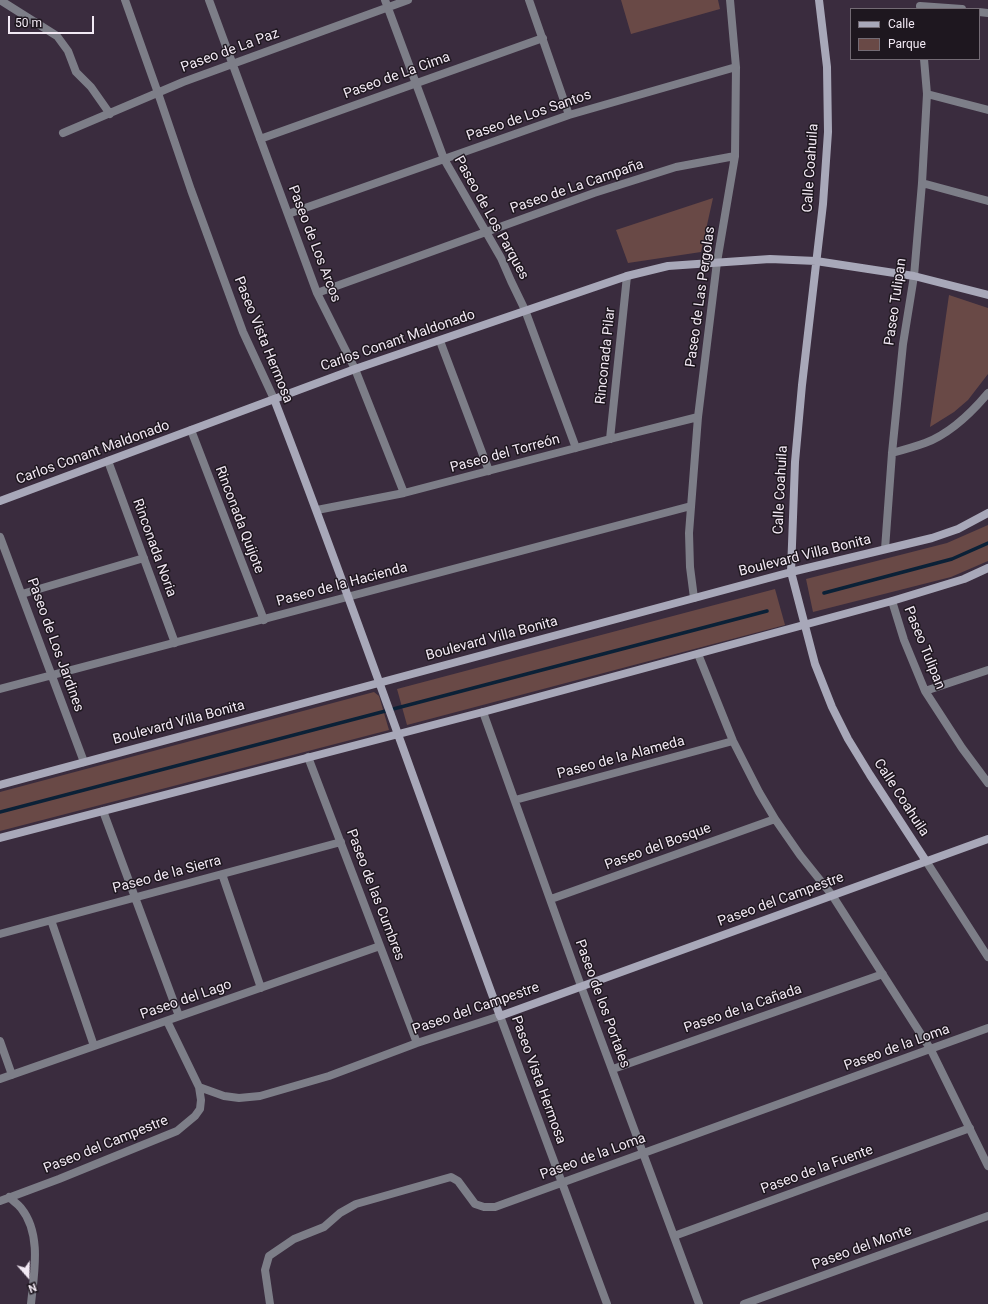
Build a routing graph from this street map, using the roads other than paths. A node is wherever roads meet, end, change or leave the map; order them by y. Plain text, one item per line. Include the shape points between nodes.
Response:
1 (0, 0) edge
2 (125, 0) edge
3 (209, 0) edge
4 (408, 0) edge
5 (529, 0) edge
6 (730, 0) edge
7 (819, 0) edge
8 (386, 4) edge
9 (920, 5) edge
10 (952, 8) edge
11 (543, 38) junction
12 (924, 60) edge
13 (232, 64) junction
14 (736, 67) junction
15 (415, 83) junction
16 (158, 93) junction
17 (927, 94) junction
18 (988, 110) edge
19 (110, 114) junction
20 (569, 115) junction
21 (63, 133) dead end
22 (260, 139) junction
23 (735, 156) junction
24 (444, 159) junction
25 (922, 183) junction
26 (988, 201) edge
27 (288, 214) junction
28 (486, 232) junction
29 (816, 261) junction
30 (717, 262) junction
31 (627, 276) junction
32 (914, 276) junction
33 (317, 293) junction
34 (988, 295) edge
35 (525, 310) junction
36 (440, 341) junction
37 (355, 369) junction
38 (988, 393) edge
39 (274, 399) junction
40 (698, 417) junction
41 (191, 430) junction
42 (610, 439) junction
43 (576, 448) junction
44 (892, 453) junction
45 (108, 461) junction
46 (489, 471) junction
47 (404, 493) junction
48 (0, 501) edge
49 (691, 506) junction
50 (317, 510) junction
51 (988, 513) edge
52 (0, 537) edge
53 (885, 549) junction
54 (144, 558) junction
55 (988, 568) edge
56 (792, 576) junction
57 (22, 594) junction
58 (349, 597) junction
59 (694, 598) junction
60 (892, 601) junction
61 (264, 620) junction
62 (803, 622) junction
63 (175, 643) junction
64 (698, 654) junction
65 (988, 670) edge
66 (52, 676) junction
67 (381, 686) junction
68 (0, 689) edge
69 (925, 691) junction
70 (483, 712) junction
71 (396, 732) junction
72 (733, 741) junction
73 (308, 757) junction
74 (84, 762) junction
75 (988, 783) edge
76 (0, 785) edge
77 (515, 800) junction
78 (103, 811) junction
79 (775, 819) junction
80 (0, 838) edge
81 (988, 839) edge
82 (341, 842) junction
83 (926, 861) junction
84 (222, 874) junction
85 (832, 895) junction
86 (135, 898) junction
87 (550, 899) junction
88 (51, 920) junction
89 (0, 934) edge
90 (380, 946) junction
91 (988, 957) edge
92 (883, 974) junction
93 (581, 986) junction
94 (261, 988) junction
95 (179, 1016) junction
96 (500, 1016) junction
97 (167, 1021) junction
98 (988, 1028) edge
99 (0, 1041) edge
100 (417, 1043) junction
101 (94, 1046) junction
102 (930, 1050) junction
103 (613, 1069) junction
104 (12, 1075) junction
105 (0, 1079) edge
106 (199, 1087) junction
107 (970, 1128) junction
108 (642, 1153) junction
109 (988, 1166) edge
110 (561, 1182) junction
111 (9, 1197) junction
112 (0, 1201) edge
113 (988, 1216) edge
114 (674, 1236) junction
115 (31, 1304) edge
116 (270, 1304) edge
117 (607, 1304) edge
118 (699, 1304) edge
119 (744, 1304) edge

1 - 19 street via 57,36 68,50 76,72
2 - 16 street, Paseo Vista Hermosa
3 - 13 street, Paseo de Los Arcos
4 - 8 street, Paseo de La Paz
5 - 11 street
6 - 14 street, Paseo de Las Pergolas
7 - 29 street, Calle Coahuila via 827,67 828,132
8 - 13 street, Paseo de La Paz
8 - 15 street, Paseo de Los Parques
9 - 10 street
11 - 15 street, Paseo de La Cima
11 - 20 street
12 - 17 street, Paseo Tulipan
13 - 16 street, Paseo de La Paz
13 - 22 street, Paseo de Los Arcos
14 - 20 street, Paseo de Los Santos
14 - 23 street, Paseo de Las Pergolas
15 - 22 street, Paseo de La Cima
15 - 24 street, Paseo de Los Parques
16 - 19 street, Paseo de La Paz
16 - 39 street, Paseo Vista Hermosa via 190,190 244,332
17 - 18 street
17 - 25 street, Paseo Tulipan
19 - 21 street, Paseo de La Paz
20 - 24 street, Paseo de Los Santos
22 - 27 street, Paseo de Los Arcos
23 - 28 street, Paseo de La Campaña via 676,167
23 - 30 street, Paseo de Las Pergolas
24 - 27 street, Paseo de Los Santos
24 - 28 street, Paseo de Los Parques
25 - 26 street
25 - 32 street, Paseo Tulipan
27 - 33 street, Paseo de Los Arcos
28 - 33 street, Paseo de La Campaña
28 - 35 street, Paseo de Los Parques
29 - 30 street, Carlos Conant Maldonado via 770,259
29 - 32 street, Carlos Conant Maldonado
29 - 56 street, Calle Coahuila via 796,447
30 - 31 street, Carlos Conant Maldonado via 668,266
30 - 40 street, Paseo de Las Pergolas
31 - 35 street, Carlos Conant Maldonado
31 - 42 street, Rinconada Pilar
32 - 34 street, Carlos Conant Maldonado
32 - 44 street, Paseo Tulipan via 903,344
33 - 37 street, Paseo de Los Arcos
35 - 36 street, Carlos Conant Maldonado
35 - 43 street, Paseo de Los Parques
36 - 37 street, Carlos Conant Maldonado
36 - 46 street
37 - 39 street, Carlos Conant Maldonado
37 - 47 street, Paseo de Los Arcos
38 - 44 street via 953,427 926,443
39 - 41 street, Carlos Conant Maldonado
39 - 50 street, Paseo Vista Hermosa
40 - 42 street, Paseo del Torreón
40 - 49 street, Paseo de Las Pergolas
41 - 45 street, Carlos Conant Maldonado
41 - 61 street, Rinconada Quijote
42 - 43 street, Paseo del Torreón
43 - 46 street, Paseo del Torreón
44 - 53 street, Paseo Tulipan
45 - 48 street, Carlos Conant Maldonado
45 - 54 street, Rinconada Noria
46 - 47 street, Paseo del Torreón
47 - 50 street, Paseo del Torreón
49 - 58 street, Paseo de la Hacienda
49 - 59 street, Paseo de Las Pergolas via 689,540
50 - 58 street, Paseo Vista Hermosa
51 - 53 street, Boulevard Villa Bonita via 932,538
52 - 57 street, Paseo de Los Jardines
53 - 56 street, Boulevard Villa Bonita
54 - 57 street
54 - 63 street, Rinconada Noria
55 - 60 street via 964,579
56 - 59 street, Boulevard Villa Bonita
56 - 62 street, Calle Coahuila
57 - 66 street, Paseo de Los Jardines
58 - 61 street, Paseo de la Hacienda
58 - 67 street, Paseo Vista Hermosa
59 - 67 street, Boulevard Villa Bonita
60 - 62 street
60 - 69 street, Paseo Tulipan via 904,640
61 - 63 street, Paseo de la Hacienda
62 - 64 street
62 - 83 street, Calle Coahuila via 815,664 848,739
63 - 66 street, Paseo de la Hacienda
64 - 70 street
64 - 72 street
65 - 69 street
66 - 68 street, Paseo de la Hacienda
66 - 74 street, Paseo de Los Jardines
67 - 71 street, Paseo Vista Hermosa
67 - 74 street, Boulevard Villa Bonita
69 - 75 street, Paseo Tulipan
70 - 71 street
70 - 77 street, Paseo de los Portales
71 - 73 street
71 - 96 street, Paseo Vista Hermosa
72 - 77 street, Paseo de la Alameda
72 - 79 street
73 - 78 street
73 - 82 street, Paseo de las Cumbres
74 - 76 street, Boulevard Villa Bonita
77 - 87 street, Paseo de los Portales
78 - 80 street
78 - 86 street
79 - 85 street
79 - 87 street, Paseo del Bosque
81 - 83 street, Paseo del Campestre
82 - 84 street, Paseo de la Sierra
82 - 90 street, Paseo de las Cumbres
83 - 85 street, Paseo del Campestre
83 - 91 street, Calle Coahuila
84 - 86 street, Paseo de la Sierra
84 - 94 street
85 - 92 street
85 - 93 street, Paseo del Campestre
86 - 88 street, Paseo de la Sierra
86 - 95 street
87 - 93 street, Paseo de los Portales
88 - 89 street, Paseo de la Sierra
88 - 101 street
90 - 94 street, Paseo del Lago
90 - 100 street, Paseo de las Cumbres
92 - 102 street
92 - 103 street, Paseo de la Cañada
93 - 96 street, Paseo del Campestre
93 - 103 street, Paseo de los Portales
94 - 95 street, Paseo del Lago
95 - 97 street, Paseo del Lago
96 - 100 street, Paseo del Campestre
96 - 110 street, Paseo Vista Hermosa
97 - 101 street, Paseo del Lago
97 - 106 street
98 - 102 street, Paseo de la Loma
99 - 104 street
100 - 106 street, Paseo del Campestre via 329,1076 260,1096 224,1096
101 - 104 street, Paseo del Lago
102 - 107 street
102 - 108 street, Paseo de la Loma
103 - 108 street, Paseo de los Portales
104 - 105 street, Paseo del Lago
106 - 111 street, Paseo del Campestre via 200,1109 177,1131
107 - 109 street
107 - 114 street, Paseo de la Fuente
108 - 110 street, Paseo de la Loma
108 - 114 street, Paseo de los Portales
110 - 116 street, Paseo de la Loma via 495,1206 484,1207 475,1204 458,1181 451,1177 356,1204 340,1213 324,1227 294,1239 269,1256 265,1270
110 - 117 street, Paseo Vista Hermosa
111 - 112 street, Paseo del Campestre
111 - 115 street via 20,1207 32,1233 35,1248
113 - 119 street, Paseo del Monte
114 - 118 street, Paseo de los Portales

